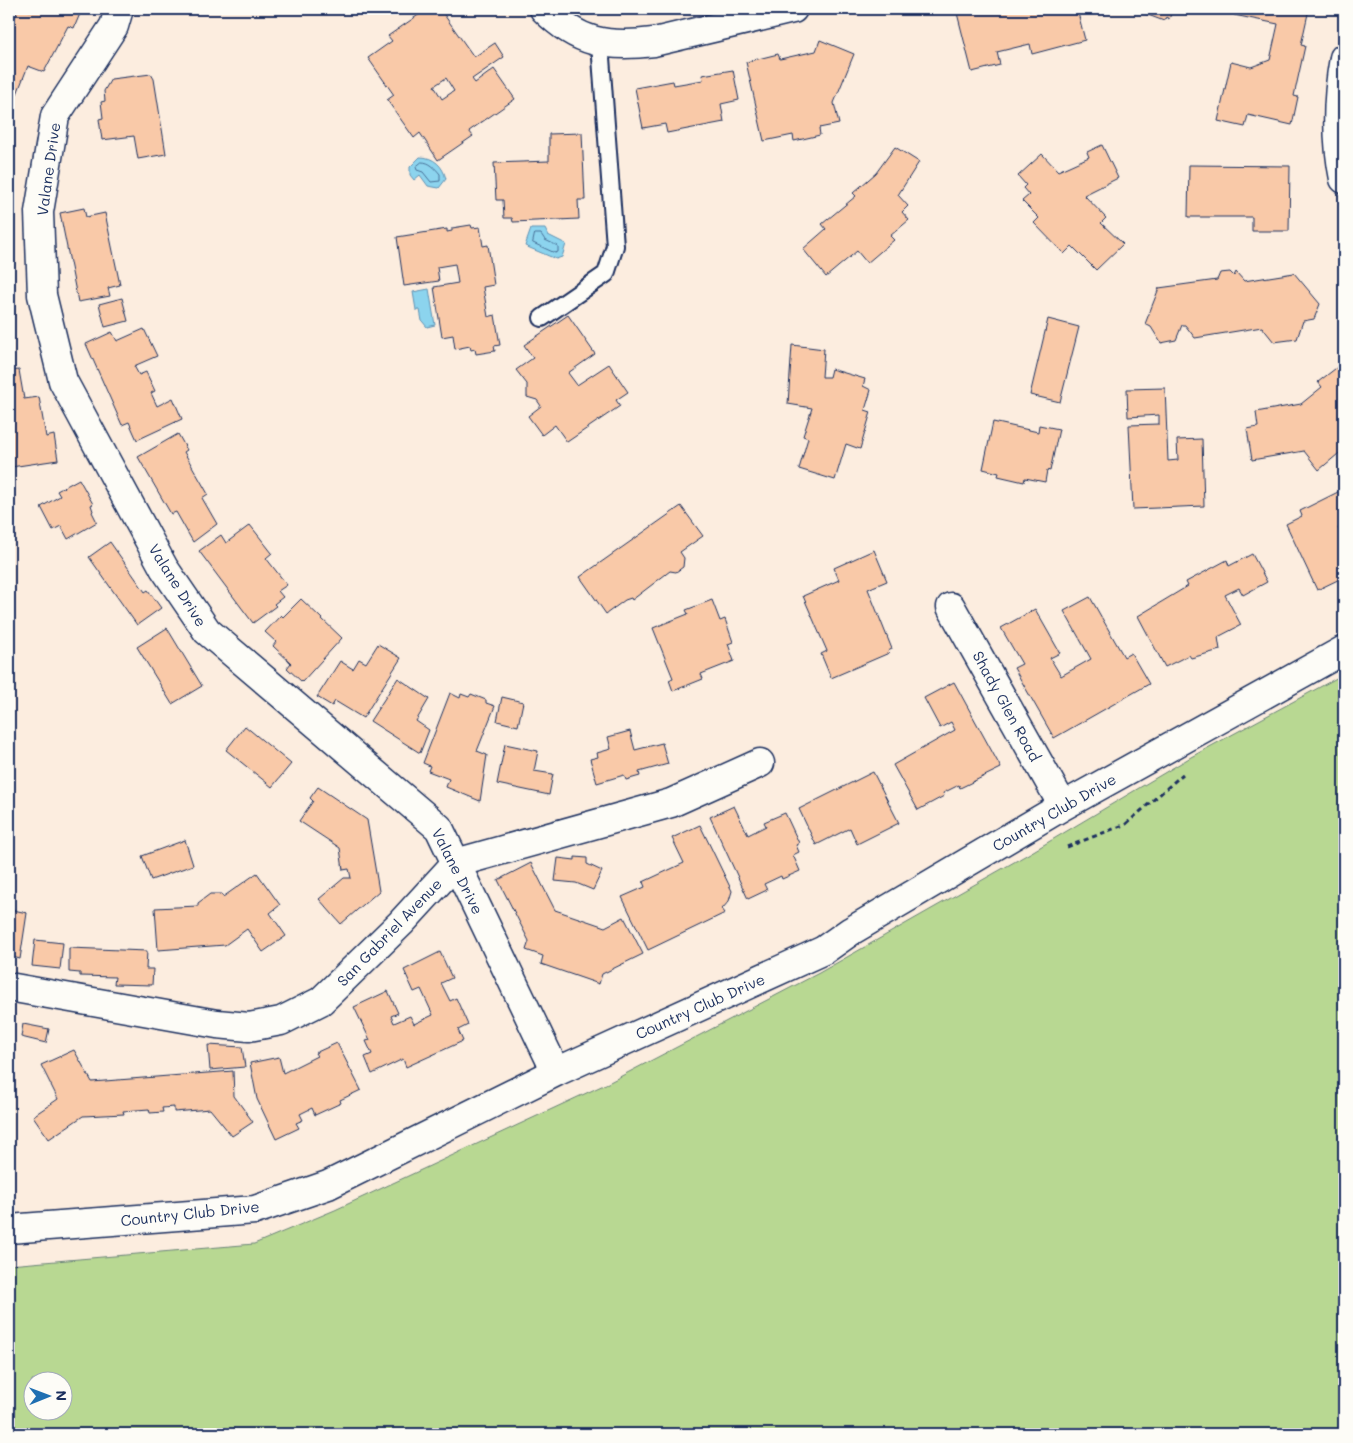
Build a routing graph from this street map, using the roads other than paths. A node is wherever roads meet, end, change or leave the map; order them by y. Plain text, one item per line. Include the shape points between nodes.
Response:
1 (119, 9) edge
2 (544, 9) edge
3 (793, 9) edge
4 (600, 44) junction
5 (1344, 58) edge
6 (1344, 179) edge
7 (542, 318) dead end
8 (952, 607) dead end
9 (1344, 650) edge
10 (760, 763) dead end
11 (1063, 806) junction
12 (456, 863) junction
13 (9, 987) edge
14 (556, 1072) junction
15 (9, 1229) edge

1 - 12 street, Valane Drive via 114,26 55,116 39,212 42,295 62,381 164,568 207,631 439,828
2 - 4 street via 562,27
3 - 4 street via 654,42
4 - 7 lane via 615,246 606,274
5 - 6 street via 1339,87 1340,162
8 - 11 street, Shady Glen Road
9 - 11 street, Country Club Drive
10 - 12 street via 671,803
11 - 14 street, Country Club Drive via 850,931 824,950
12 - 13 street, San Gabriel Avenue via 401,923 321,1000 281,1021 249,1028
12 - 14 street, Valane Drive
14 - 15 street, Country Club Drive via 328,1185 255,1210

